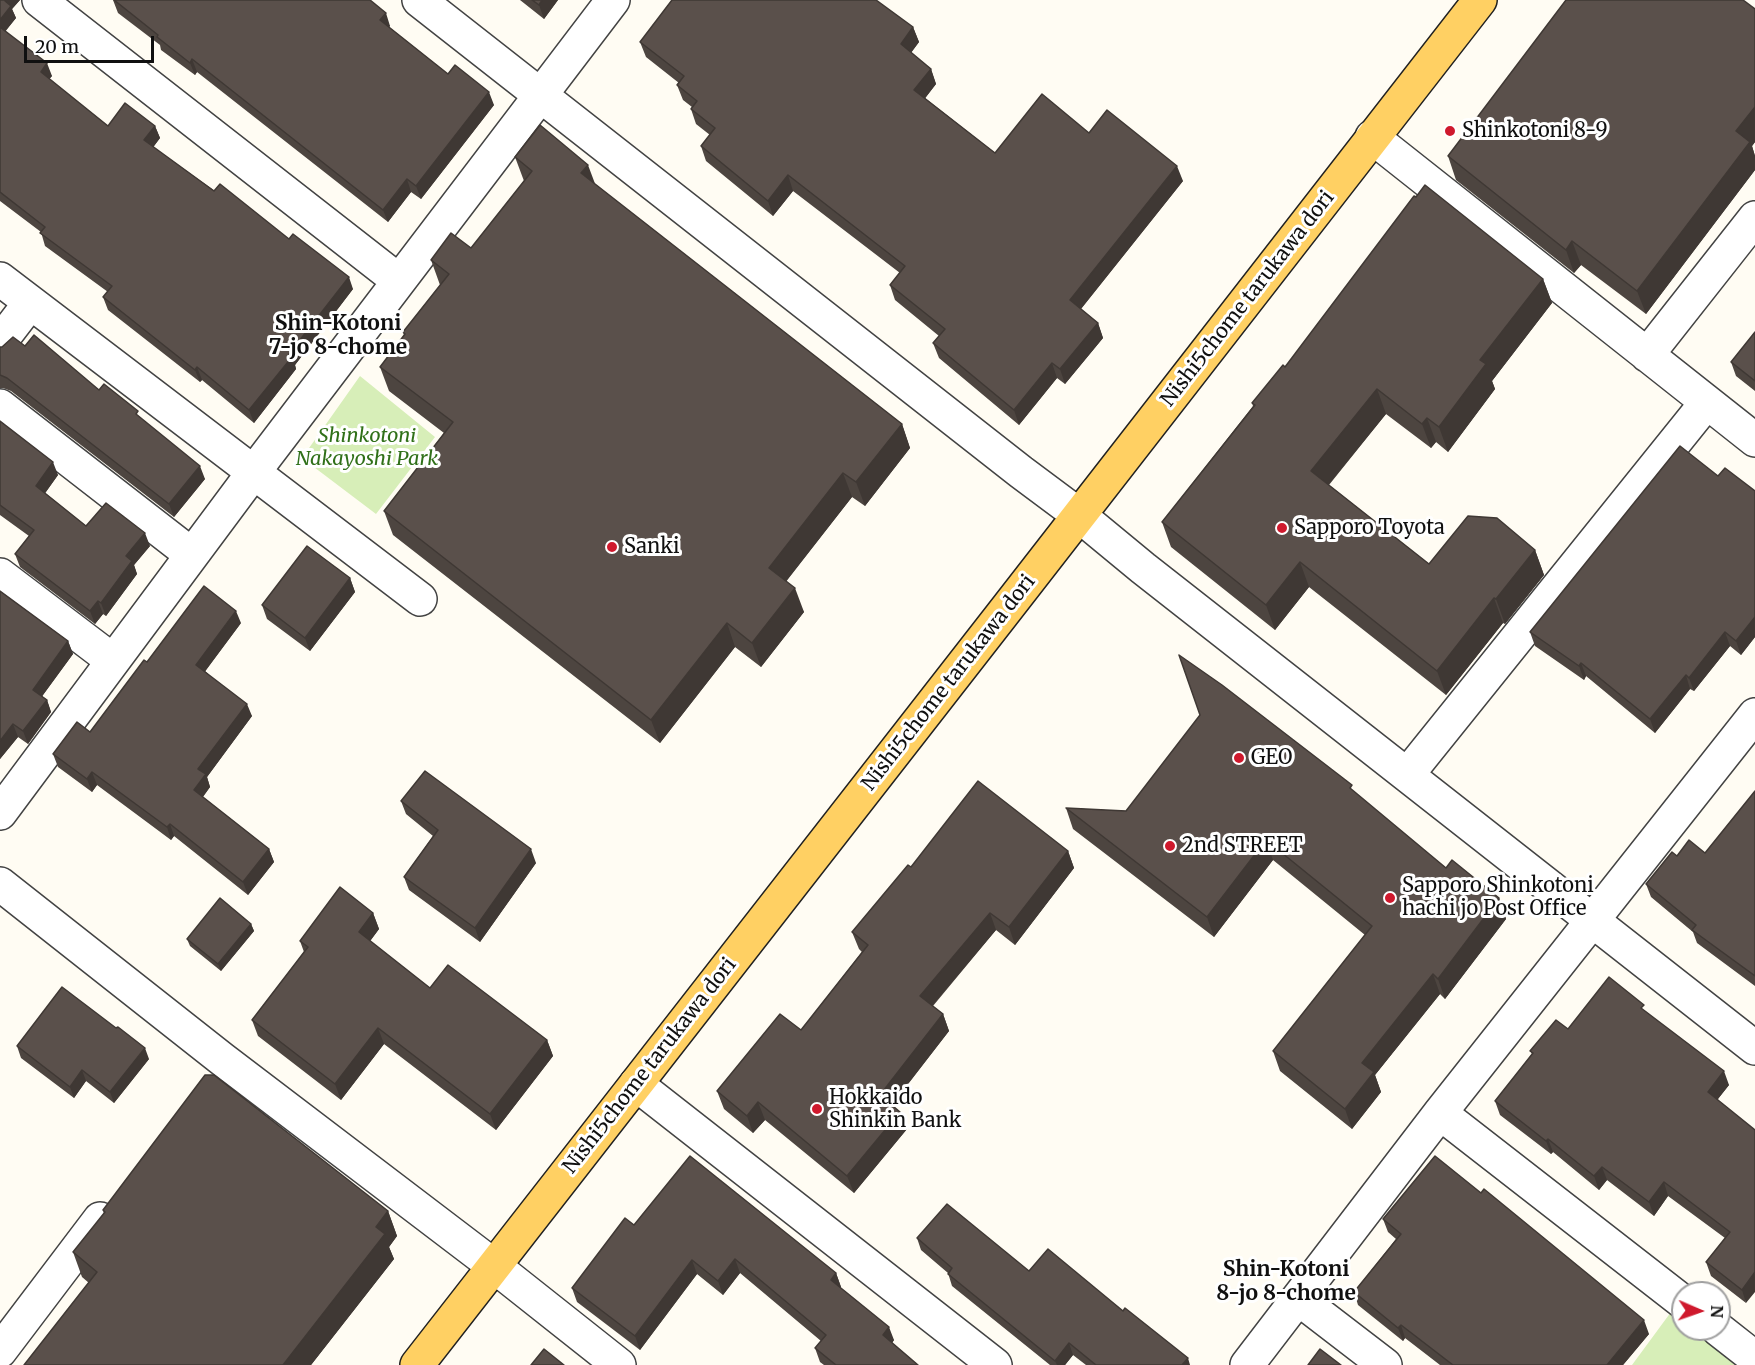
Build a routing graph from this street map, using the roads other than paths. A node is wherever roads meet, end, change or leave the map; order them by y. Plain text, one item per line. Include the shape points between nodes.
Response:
1 (39, 0) edge
2 (419, 0) edge
3 (613, 0) edge
4 (1480, 0) edge
5 (540, 95) junction
6 (1372, 137) junction
7 (1755, 218) edge
8 (0, 279) edge
9 (399, 281) junction
10 (30, 303) junction
11 (0, 342) edge
12 (1647, 355) junction
13 (1707, 402) junction
14 (0, 406) edge
15 (1755, 440) edge
16 (253, 473) junction
17 (1080, 516) junction
18 (192, 555) junction
19 (0, 575) edge
20 (420, 599) dead end
21 (112, 660) junction
22 (1755, 715) edge
23 (1407, 775) junction
24 (0, 813) edge
25 (0, 884) edge
26 (1593, 920) junction
27 (1755, 1048) edge
28 (636, 1084) junction
29 (1440, 1113) junction
30 (115, 1200) edge
31 (494, 1266) junction
32 (1671, 1293) edge
33 (1299, 1299) junction
34 (1731, 1339) edge
35 (0, 1351) edge
36 (1755, 1358) edge
37 (417, 1365) edge
38 (619, 1365) edge
39 (995, 1365) edge
40 (1247, 1365) edge
41 (1385, 1365) edge

1 - 9 street
2 - 5 street
3 - 5 street
4 - 6 main road, Nishi5chome tarukawa dori
5 - 9 street
5 - 17 street
6 - 12 street
6 - 17 main road, Nishi5chome tarukawa dori
7 - 12 street
8 - 10 street
9 - 16 street
10 - 11 street
10 - 16 street
12 - 13 street
13 - 15 street
13 - 23 street
14 - 18 street
16 - 18 street
16 - 20 street
17 - 23 street
17 - 28 main road, Nishi5chome tarukawa dori
18 - 21 street
19 - 21 street
21 - 24 street
22 - 26 street
23 - 26 street
25 - 31 street via 215,1068
26 - 27 street
26 - 29 street
28 - 31 main road, Nishi5chome tarukawa dori
28 - 39 street
29 - 32 street
29 - 33 street
30 - 35 street
31 - 37 main road, Nishi5chome tarukawa dori
31 - 38 street
33 - 40 street
33 - 41 street
34 - 36 street

